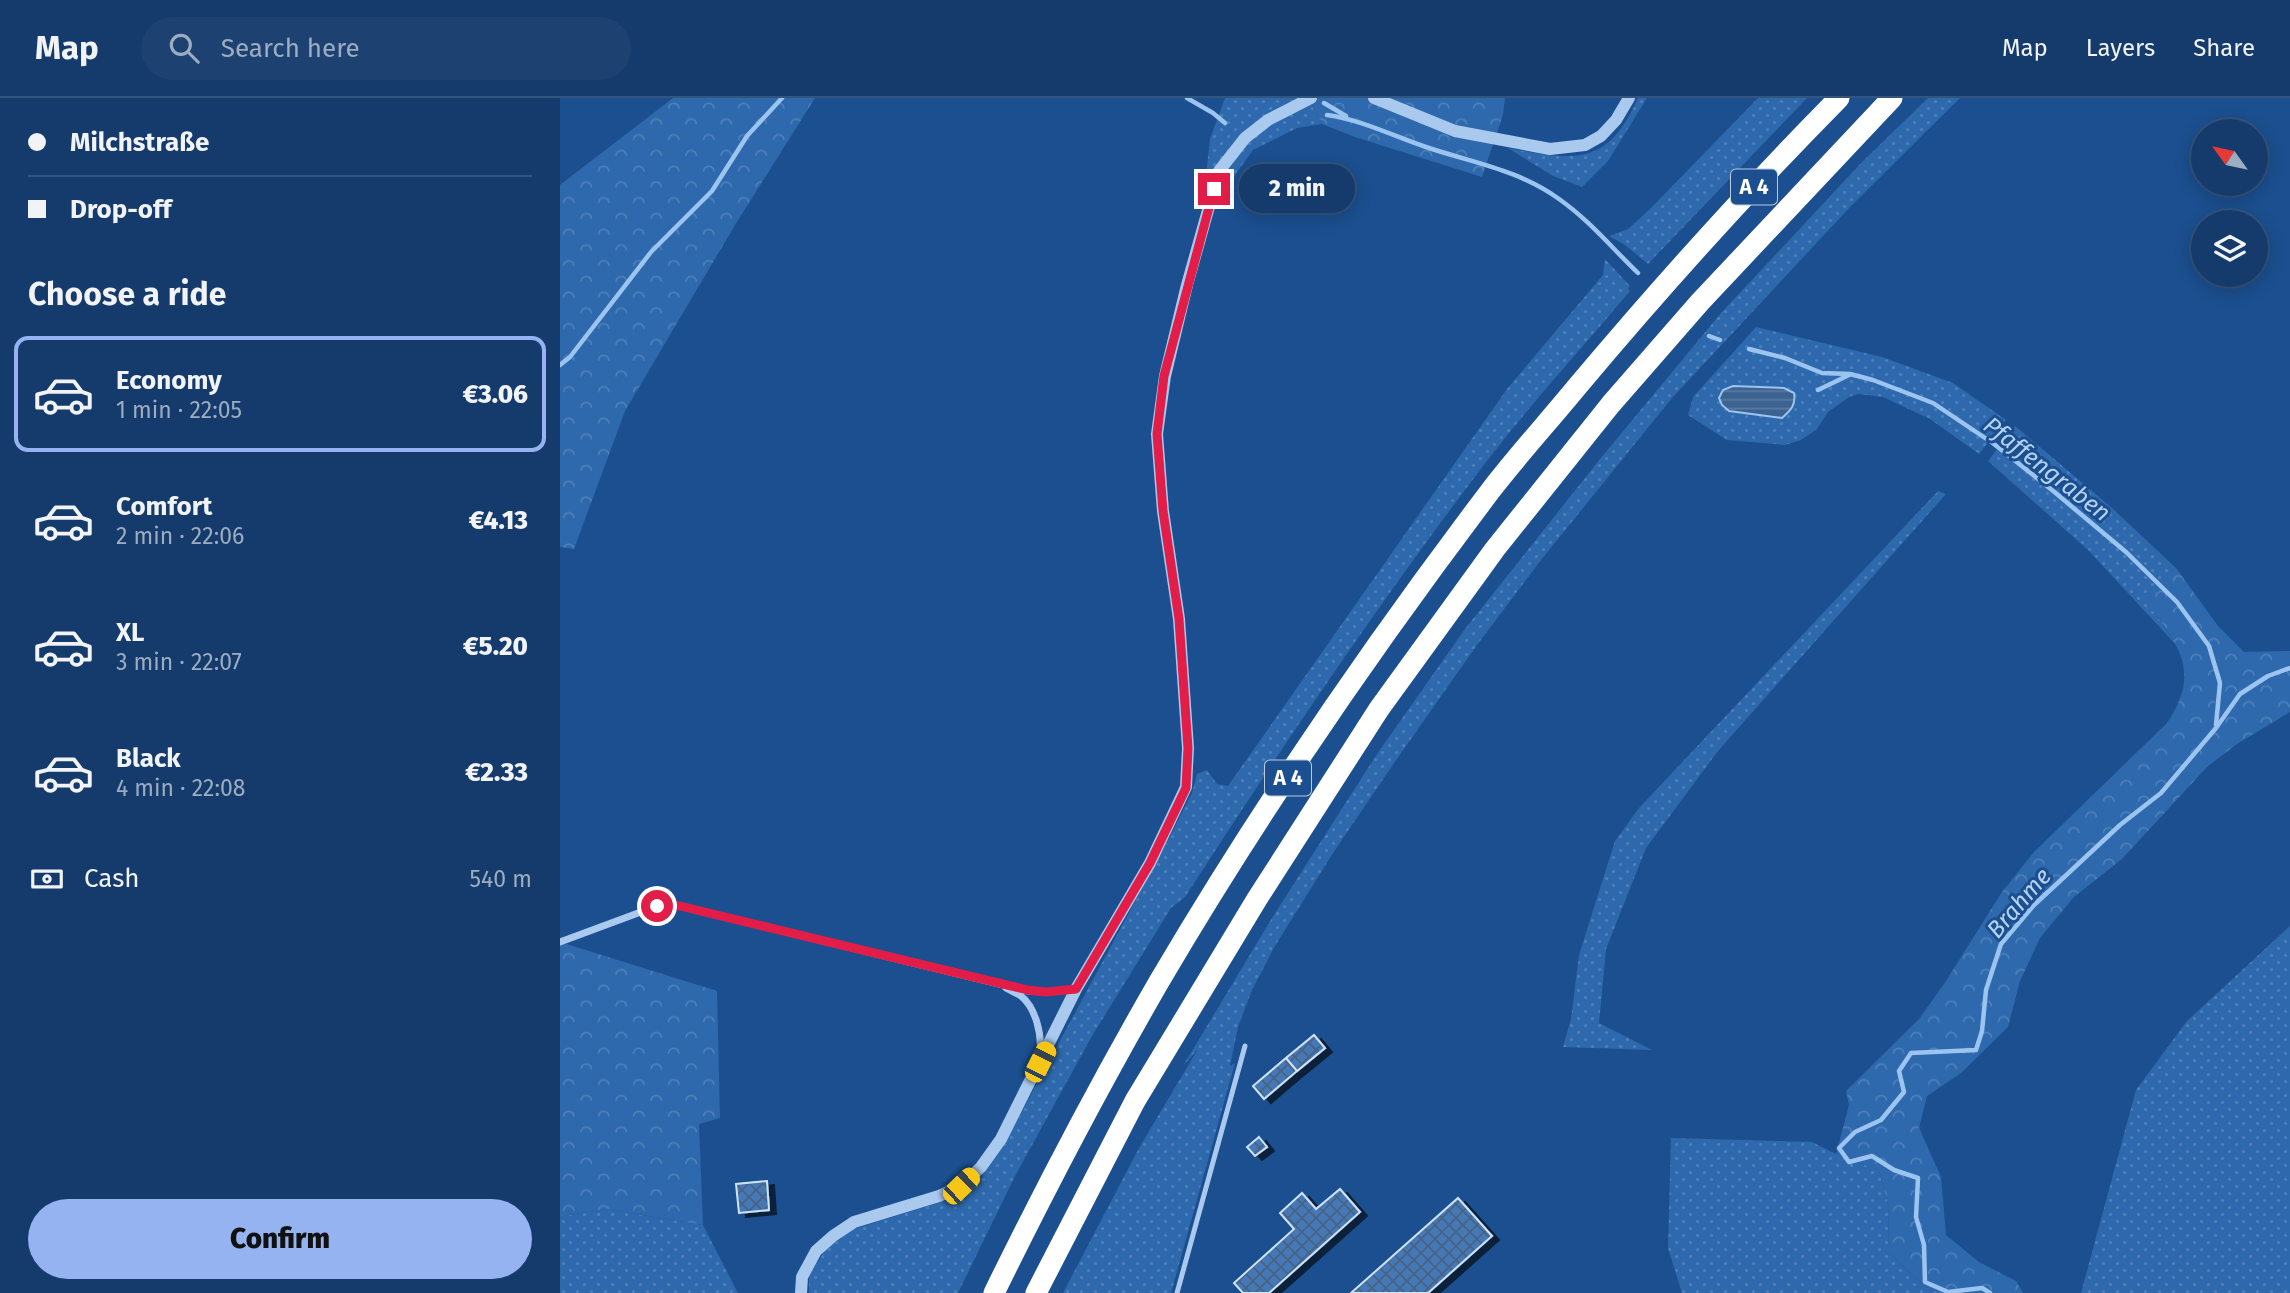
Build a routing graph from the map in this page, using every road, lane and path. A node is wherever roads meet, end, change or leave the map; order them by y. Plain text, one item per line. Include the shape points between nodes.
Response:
1 (1311, 98) edge
2 (1374, 98) edge
3 (1629, 98) edge
4 (1839, 98) edge
5 (1892, 98) edge
6 (560, 942) edge
7 (996, 982) junction
8 (1076, 989) junction
9 (1245, 1046) dead end
10 (1040, 1062) junction
11 (801, 1293) edge
12 (994, 1293) edge
13 (1035, 1293) edge
14 (1177, 1293) edge

1 - 8 street via 1245,138 1220,170 1190,272 1164,376 1157,434 1179,619 1188,748 1186,788 1150,863
2 - 3 street via 1455,131 1550,149 1585,145 1601,136
4 - 12 highway, A 4 via 1646,304 1493,487 1402,611 1310,743 1160,980
5 - 13 highway, A 4 via 1675,329 1611,404 1496,549 1379,709 1256,899 1135,1101
6 - 7 street via 657,906 680,906
7 - 8 street via 1046,992
7 - 10 street via 1023,997 1034,1016 1041,1041
8 - 10 street
9 - 14 lane
10 - 11 street via 1001,1139 981,1167 961,1186 855,1222 833,1236 816,1251 802,1277

